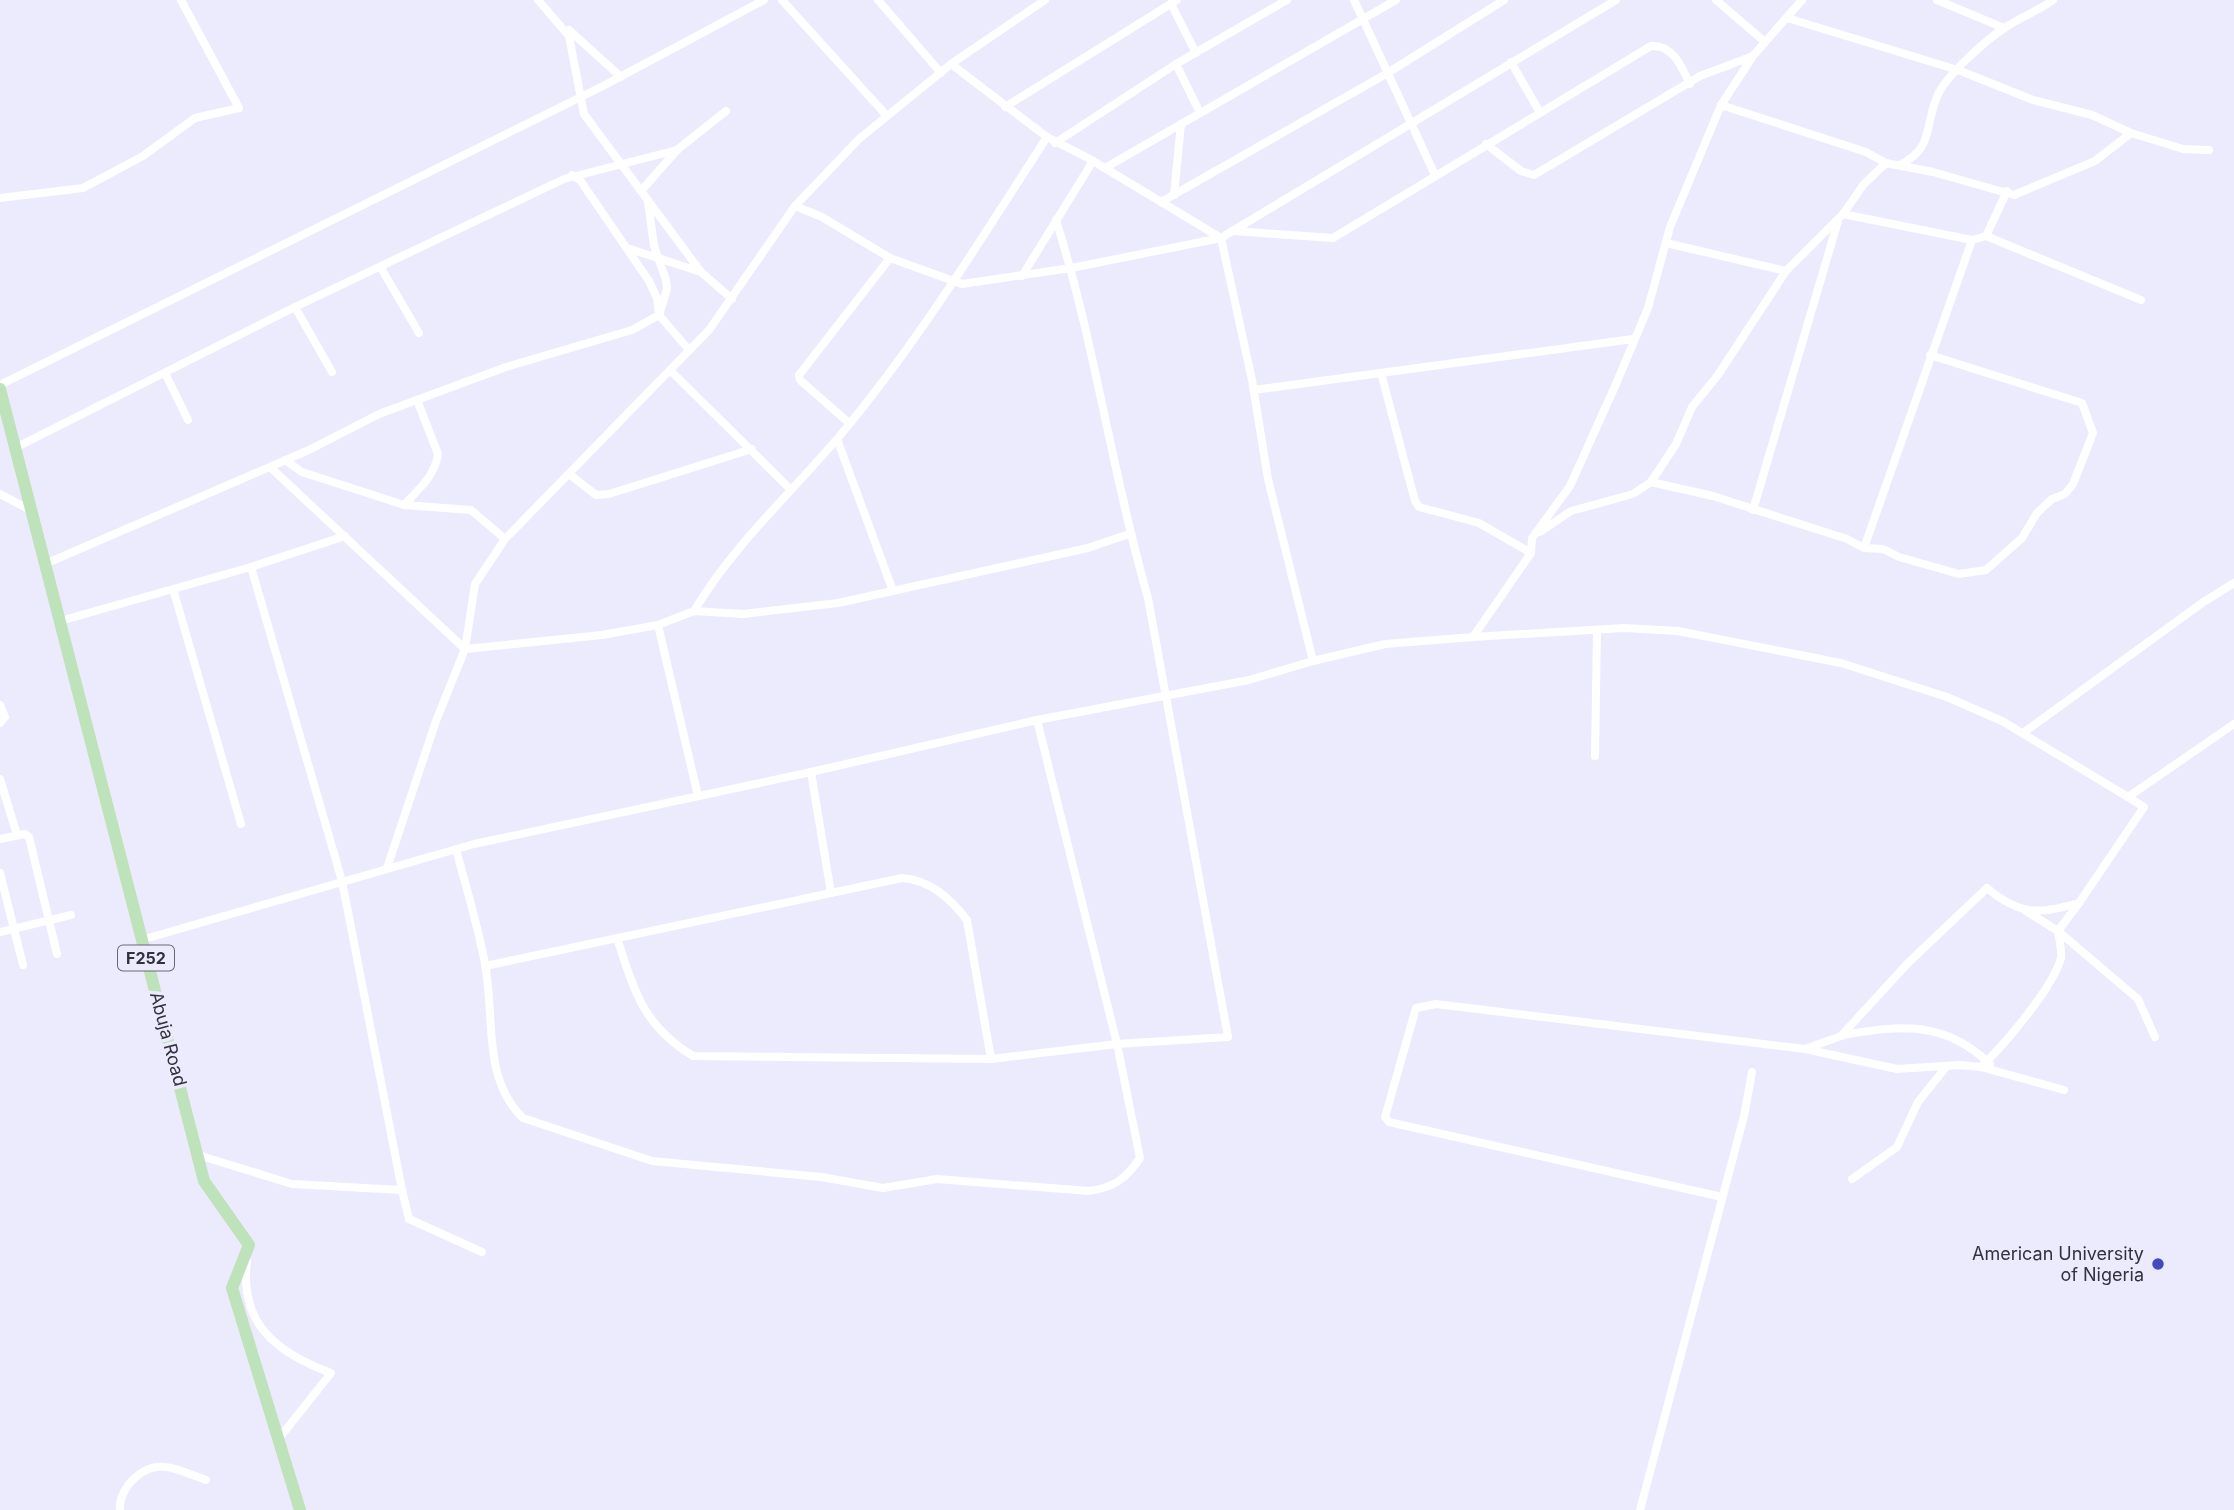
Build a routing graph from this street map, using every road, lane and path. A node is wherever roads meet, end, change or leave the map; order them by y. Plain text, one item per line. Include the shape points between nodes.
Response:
1 (181, 0) edge
2 (538, 0) edge
3 (764, 0) edge
4 (782, 0) edge
5 (878, 0) edge
6 (1045, 0) edge
7 (1287, 0) edge
8 (1354, 0) edge
9 (1396, 0) edge
10 (1504, 0) edge
11 (1616, 0) edge
12 (1716, 0) edge
13 (1802, 0) edge
14 (1937, 0) edge
15 (2053, 0) edge
16 (1174, 2) edge
17 (1787, 18) junction
18 (1364, 19) junction
19 (560, 22) junction
20 (2004, 28) junction
21 (1766, 42) junction
22 (1196, 53) junction
23 (1753, 56) junction
24 (1511, 62) junction
25 (951, 64) junction
26 (1176, 64) junction
27 (1958, 70) junction
28 (941, 73) junction
29 (1386, 74) junction
30 (621, 77) junction
31 (1690, 84) junction
32 (579, 98) junction
33 (1721, 105) junction
34 (1005, 107) junction
35 (726, 111) dead end
36 (1539, 111) junction
37 (1200, 113) junction
38 (887, 116) junction
39 (1181, 124) junction
40 (1409, 124) junction
41 (2131, 134) junction
42 (1047, 137) junction
43 (1055, 143) junction
44 (1486, 144) junction
45 (677, 150) junction
46 (2209, 150) dead end
47 (1093, 161) junction
48 (1886, 163) junction
49 (1900, 165) junction
50 (623, 166) junction
51 (1105, 168) junction
52 (572, 175) junction
53 (1435, 175) junction
54 (641, 191) junction
55 (2007, 191) junction
56 (1174, 195) junction
57 (0, 198) edge
58 (648, 201) junction
59 (1161, 202) junction
60 (795, 206) junction
61 (1841, 216) junction
62 (1056, 220) junction
63 (1232, 231) junction
64 (1986, 236) junction
65 (1221, 239) junction
66 (1972, 240) junction
67 (1666, 243) junction
68 (626, 247) junction
69 (890, 258) junction
70 (659, 259) junction
71 (381, 268) junction
72 (1071, 268) junction
73 (1786, 271) junction
74 (701, 272) junction
75 (1022, 276) junction
76 (953, 283) junction
77 (732, 299) junction
78 (2141, 300) dead end
79 (295, 307) junction
80 (659, 315) junction
81 (419, 333) dead end
82 (1633, 339) junction
83 (689, 351) junction
84 (1930, 355) junction
85 (670, 370) junction
86 (332, 372) dead end
87 (165, 373) junction
88 (1381, 373) junction
89 (0, 387) edge
90 (1254, 390) junction
91 (417, 400) junction
92 (188, 420) dead end
93 (849, 423) junction
94 (836, 439) junction
95 (15, 449) junction
96 (752, 449) junction
97 (285, 460) junction
98 (270, 467) junction
99 (569, 474) junction
100 (1651, 482) junction
101 (790, 489) junction
102 (0, 494) edge
103 (404, 505) junction
104 (30, 510) junction
105 (1753, 510) junction
106 (1129, 534) junction
107 (345, 536) junction
108 (1532, 538) junction
109 (505, 539) junction
110 (1864, 548) junction
111 (1531, 553) junction
112 (45, 564) junction
113 (251, 567) junction
114 (2234, 583) edge
115 (173, 589) junction
116 (893, 591) junction
117 (694, 611) junction
118 (60, 621) junction
119 (658, 625) junction
120 (1597, 632) junction
121 (1474, 637) junction
122 (465, 649) junction
123 (1313, 660) junction
124 (1168, 697) junction
125 (0, 705) edge
126 (1037, 720) junction
127 (0, 723) edge
128 (2234, 724) edge
129 (2022, 733) junction
130 (1595, 756) dead end
131 (811, 772) junction
132 (0, 779) edge
133 (698, 796) junction
134 (2128, 797) junction
135 (241, 824) dead end
136 (17, 835) junction
137 (0, 839) edge
138 (456, 849) junction
139 (387, 868) junction
140 (0, 873) edge
141 (342, 881) junction
142 (831, 893) junction
143 (2079, 903) junction
144 (2026, 912) junction
145 (71, 915) dead end
146 (48, 920) junction
147 (12, 929) junction
148 (2057, 931) junction
149 (0, 932) edge
150 (617, 938) junction
151 (141, 940) junction
152 (57, 954) dead end
153 (23, 965) dead end
154 (485, 966) junction
155 (1841, 1036) junction
156 (2155, 1037) dead end
157 (1117, 1044) junction
158 (1805, 1049) junction
159 (992, 1059) junction
160 (1984, 1064) junction
161 (1946, 1067) junction
162 (1752, 1072) dead end
163 (2064, 1090) dead end
164 (198, 1156) junction
165 (1852, 1179) dead end
166 (402, 1190) junction
167 (1722, 1197) junction
168 (249, 1245) junction
169 (482, 1252) dead end
170 (277, 1441) junction
171 (206, 1480) dead end
172 (120, 1510) edge
173 (300, 1510) edge
174 (1640, 1510) edge

1 - 57 street via 239,108 195,118 143,156 83,188
2 - 19 street
3 - 30 street
4 - 38 street
5 - 28 street
6 - 25 street
7 - 22 street
8 - 18 street
9 - 18 street
10 - 29 street
11 - 24 street
12 - 21 street
13 - 17 street
14 - 20 street
15 - 20 street
16 - 22 street
16 - 34 street
17 - 21 street
17 - 27 street
18 - 29 street
18 - 37 street
19 - 30 street
19 - 32 street via 576,63
20 - 27 street
21 - 23 street
22 - 26 street
23 - 31 street
23 - 33 street
24 - 36 street
24 - 40 street
25 - 28 street
25 - 34 street
26 - 37 street
26 - 43 street
27 - 41 street via 2033,100 2092,115
27 - 49 street via 1937,96 1922,149
28 - 38 street
29 - 40 street
29 - 56 street
30 - 32 street
31 - 36 street via 1675,56 1663,47 1651,46
31 - 44 street via 1534,175 1521,171
32 - 50 street via 584,114
32 - 89 street
33 - 48 street via 1866,152
33 - 67 street
34 - 42 street
35 - 45 street
36 - 44 street
37 - 39 street
38 - 60 street
39 - 51 street
39 - 56 street
40 - 53 street
40 - 63 street
41 - 46 street via 2183,149
41 - 55 street via 2095,161 2028,191 2014,195
42 - 43 street
42 - 76 street
43 - 47 street
44 - 53 street
45 - 50 street
45 - 54 street
47 - 51 street
47 - 62 street
48 - 49 street
48 - 61 street
49 - 55 street
50 - 52 street
50 - 54 street
51 - 59 street
52 - 68 street
52 - 71 street
53 - 63 street via 1333,238
54 - 58 street
55 - 64 street
56 - 59 street
58 - 70 street
58 - 74 street
59 - 65 street
60 - 69 street
60 - 77 street
61 - 66 street
61 - 73 street
61 - 105 street
62 - 72 street
62 - 75 street
63 - 65 street
64 - 66 street
64 - 78 street
65 - 72 street
65 - 90 street
66 - 84 street
67 - 73 street
67 - 82 street via 1648,308
68 - 70 street
68 - 80 street via 649,281
69 - 76 street
69 - 93 street via 799,375
70 - 74 street
70 - 80 street via 667,289
71 - 79 street
71 - 81 street
72 - 75 street
72 - 106 street
73 - 100 street via 1692,407 1676,444
74 - 77 street
75 - 76 street
76 - 93 street
77 - 83 street
79 - 86 street
79 - 87 street
80 - 83 street
80 - 91 street via 632,330
82 - 88 street
82 - 108 street via 1570,486
83 - 85 street
84 - 110 street
84 - 110 street via 2082,403 2093,433 2073,484 2037,513 2022,538 1986,570 1959,574 1883,549
85 - 96 street
85 - 99 street
87 - 92 street
87 - 95 street
88 - 90 street
88 - 111 street via 1419,507 1479,523
89 - 95 main road, Abuja Road / F252
90 - 123 street via 1268,479
91 - 97 street
91 - 103 street via 438,454 437,463
93 - 94 street
94 - 101 street
94 - 116 street
95 - 104 main road, Abuja Road / F252
96 - 99 street via 609,494 596,495
96 - 101 street
97 - 98 street
97 - 103 street via 302,472
98 - 107 street
98 - 112 street
99 - 109 street
100 - 105 street
100 - 108 street via 1633,495 1571,512
101 - 117 street via 718,572
102 - 104 street
103 - 109 street via 471,510
104 - 112 main road, Abuja Road / F252
105 - 110 street
106 - 116 street via 1088,548
106 - 124 street via 1148,598
107 - 113 street
107 - 122 street
108 - 111 street
109 - 122 street via 475,584
111 - 121 street
112 - 118 main road, Abuja Road / F252
113 - 115 street
113 - 141 street
114 - 129 street
115 - 118 street
115 - 135 street
116 - 117 street via 838,603 743,614
117 - 119 street
118 - 151 main road, Abuja Road / F252
119 - 122 street
119 - 133 street
120 - 121 street
120 - 129 street via 1624,628 1678,631 1841,663 1947,698
120 - 130 street
121 - 123 street via 1385,644
122 - 139 street
123 - 124 street via 1249,680
124 - 126 street
124 - 157 street via 1228,1037
125 - 127 street via 5,717
126 - 131 street
126 - 157 street
128 - 134 street
129 - 134 street
131 - 133 street
131 - 142 street
132 - 136 street
133 - 138 street
134 - 143 street via 2144,807
136 - 137 street
136 - 146 street via 29,837
138 - 139 street
138 - 154 street
139 - 141 street
140 - 147 street
141 - 151 street
141 - 166 street
142 - 150 street
142 - 159 street via 902,878 920,879 952,901 967,920
143 - 144 street
143 - 148 street
144 - 148 street
144 - 155 street via 1987,888
145 - 146 street
146 - 147 street
146 - 152 street
147 - 149 street
147 - 153 street
148 - 156 street via 2138,999
148 - 160 street via 2062,956 2054,974 2023,1020
150 - 154 street
150 - 159 street via 636,995 654,1026 693,1056
151 - 164 main road, Abuja Road / F252
154 - 157 street via 493,1057 512,1107 523,1118 652,1161 821,1177 883,1188 937,1179 1089,1191 1108,1188 1129,1175 1140,1158
155 - 158 street
155 - 160 street via 1925,1027 1969,1048
157 - 159 street
158 - 161 street via 1897,1069
158 - 167 street via 1463,1006 1416,1008 1385,1117 1389,1122
160 - 161 street
160 - 163 street
161 - 165 street via 1918,1102 1897,1147
162 - 167 street
164 - 166 street via 292,1184
164 - 168 main road, Abuja Road / F252 via 204,1181
166 - 169 street via 410,1219
167 - 174 street
168 - 170 main road via 232,1289
168 - 170 street via 244,1282 253,1315 272,1342 299,1362 331,1373
170 - 173 main road
171 - 172 street via 171,1467 151,1466 125,1489

